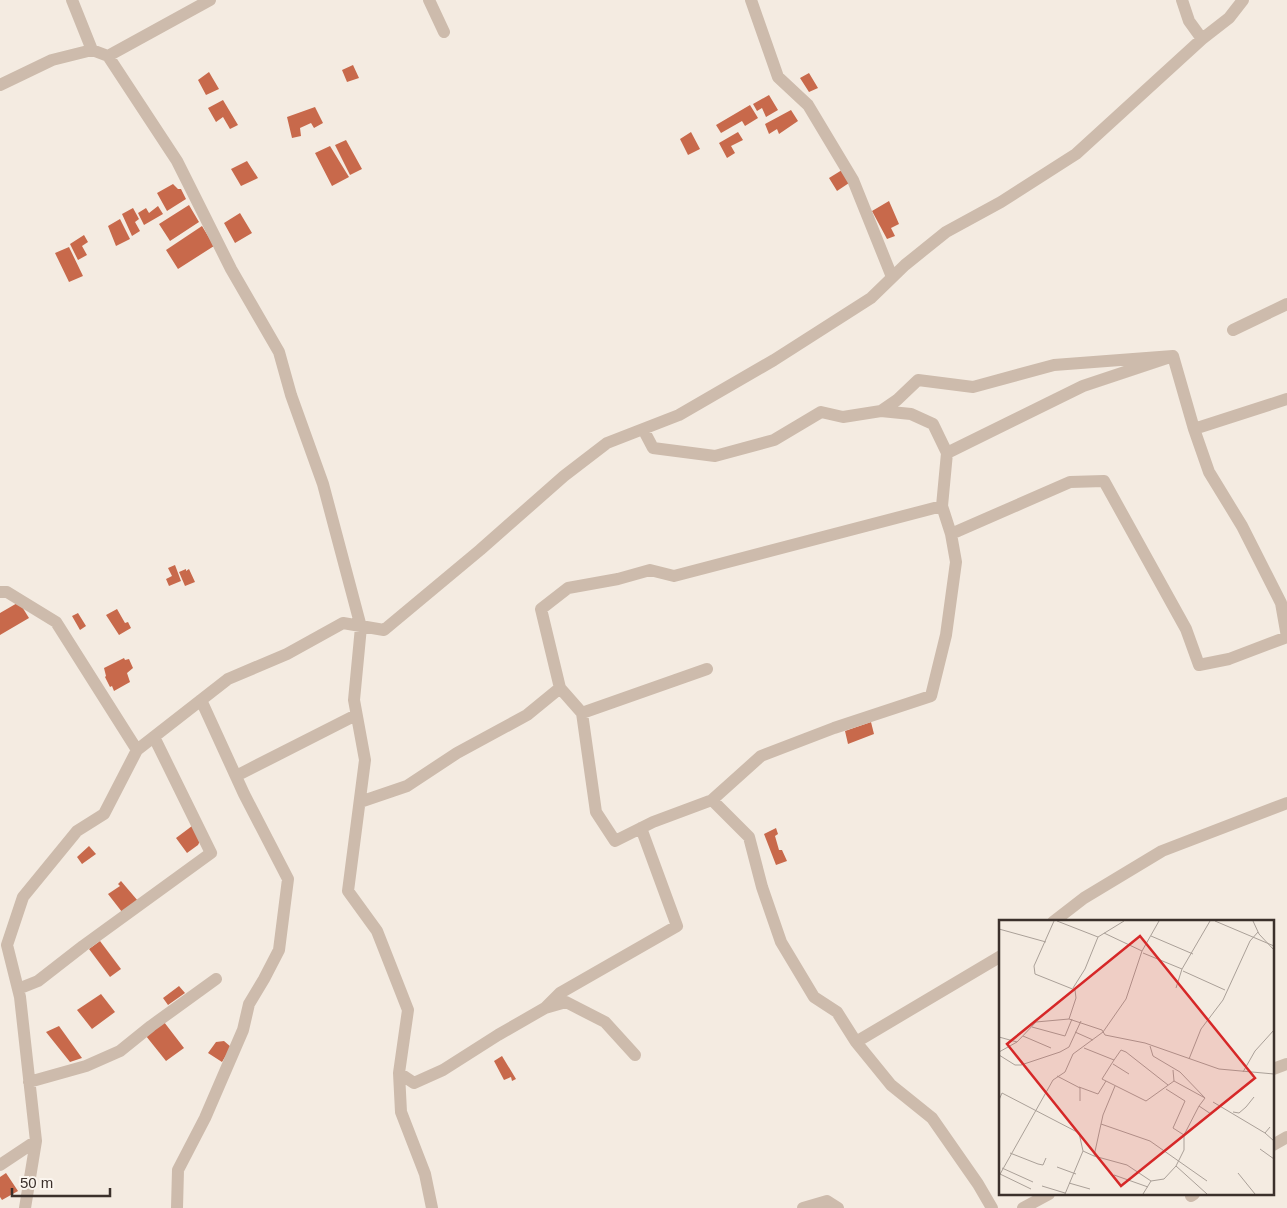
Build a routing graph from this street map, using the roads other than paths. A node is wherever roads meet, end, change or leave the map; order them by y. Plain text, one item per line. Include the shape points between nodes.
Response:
1 (72, 0) edge
2 (210, 0) edge
3 (429, 0) edge
4 (751, 0) edge
5 (1182, 0) edge
6 (1243, 0) edge
7 (444, 32) dead end
8 (1202, 38) junction
9 (92, 50) junction
10 (108, 56) junction
11 (0, 86) edge
12 (892, 277) junction
13 (1287, 304) edge
14 (1233, 330) dead end
15 (1173, 356) junction
16 (1287, 399) edge
17 (881, 411) junction
18 (643, 429) junction
19 (1194, 429) junction
20 (947, 453) junction
21 (942, 506) junction
22 (951, 534) junction
23 (0, 592) edge
24 (360, 627) junction
25 (1287, 637) edge
26 (707, 669) dead end
27 (560, 688) junction
28 (201, 700) junction
29 (582, 713) junction
30 (356, 715) junction
31 (154, 737) junction
32 (137, 750) junction
33 (236, 776) junction
34 (712, 800) junction
35 (360, 802) junction
36 (1287, 803) edge
37 (641, 828) junction
38 (1056, 920) edge
39 (999, 957) edge
40 (216, 979) dead end
41 (18, 989) junction
42 (545, 1008) junction
43 (856, 1042) junction
44 (635, 1054) dead end
45 (1287, 1064) edge
46 (1274, 1069) edge
47 (399, 1073) junction
48 (29, 1082) junction
49 (1287, 1136) edge
50 (36, 1142) junction
51 (1274, 1144) edge
52 (0, 1165) edge
53 (1045, 1196) edge
54 (25, 1208) edge
55 (178, 1208) edge
56 (432, 1208) edge
57 (803, 1208) edge
58 (838, 1208) edge
59 (992, 1208) edge
60 (1023, 1208) edge

1 - 9 street
2 - 10 street
3 - 7 street
4 - 12 street via 778,77 808,105 853,180
5 - 8 street via 1189,21
6 - 8 street via 1229,18
8 - 12 street via 1076,154 946,232
9 - 10 street
9 - 11 street via 52,60
10 - 24 street via 177,162 231,269 278,352 323,484
12 - 18 street via 871,298 774,360 679,415
13 - 14 street
15 - 17 street via 1054,365 973,387 918,380
15 - 19 street
15 - 20 street via 1083,386
16 - 19 street
17 - 18 street via 843,417 821,412 774,440 715,456 653,448
17 - 20 street via 911,414 933,424
18 - 24 street via 607,443 564,476 384,630
19 - 25 street via 1209,472 1242,526 1281,603
20 - 21 street
21 - 22 street
21 - 27 street via 674,576 650,570 568,588 540,609
22 - 25 street via 1070,482 1104,481 1186,629 1199,665 1229,659
22 - 34 street via 956,562 946,635 931,696 761,756
23 - 32 street via 7,592 56,622
24 - 28 street via 343,623 288,654 228,679
24 - 30 street via 354,700
26 - 29 street
27 - 29 street
27 - 35 street via 527,714 457,753 407,786
28 - 31 street
28 - 33 street
29 - 37 street via 596,812 616,841
30 - 33 street
30 - 35 street via 365,760
31 - 32 street
31 - 41 street via 211,853 38,981
32 - 41 street via 104,814 77,831 22,897 7,945
33 - 55 street via 288,880 282,933 279,950 249,1004 243,1030 178,1170
34 - 37 street
34 - 43 street via 749,837 780,942 814,997 837,1012
35 - 47 street via 348,891 377,931 408,1010
36 - 38 street via 1162,852 1084,898
37 - 42 street via 677,926 560,993
39 - 43 street
40 - 48 street via 120,1051 86,1066
41 - 48 street
42 - 44 street via 566,1002 605,1022
42 - 47 street via 443,1070 414,1082
43 - 59 street via 891,1085 932,1118
45 - 46 street
47 - 56 street via 401,1112 425,1174
48 - 50 street
49 - 51 street
50 - 52 street
50 - 54 street
53 - 60 street
57 - 58 street via 827,1201

